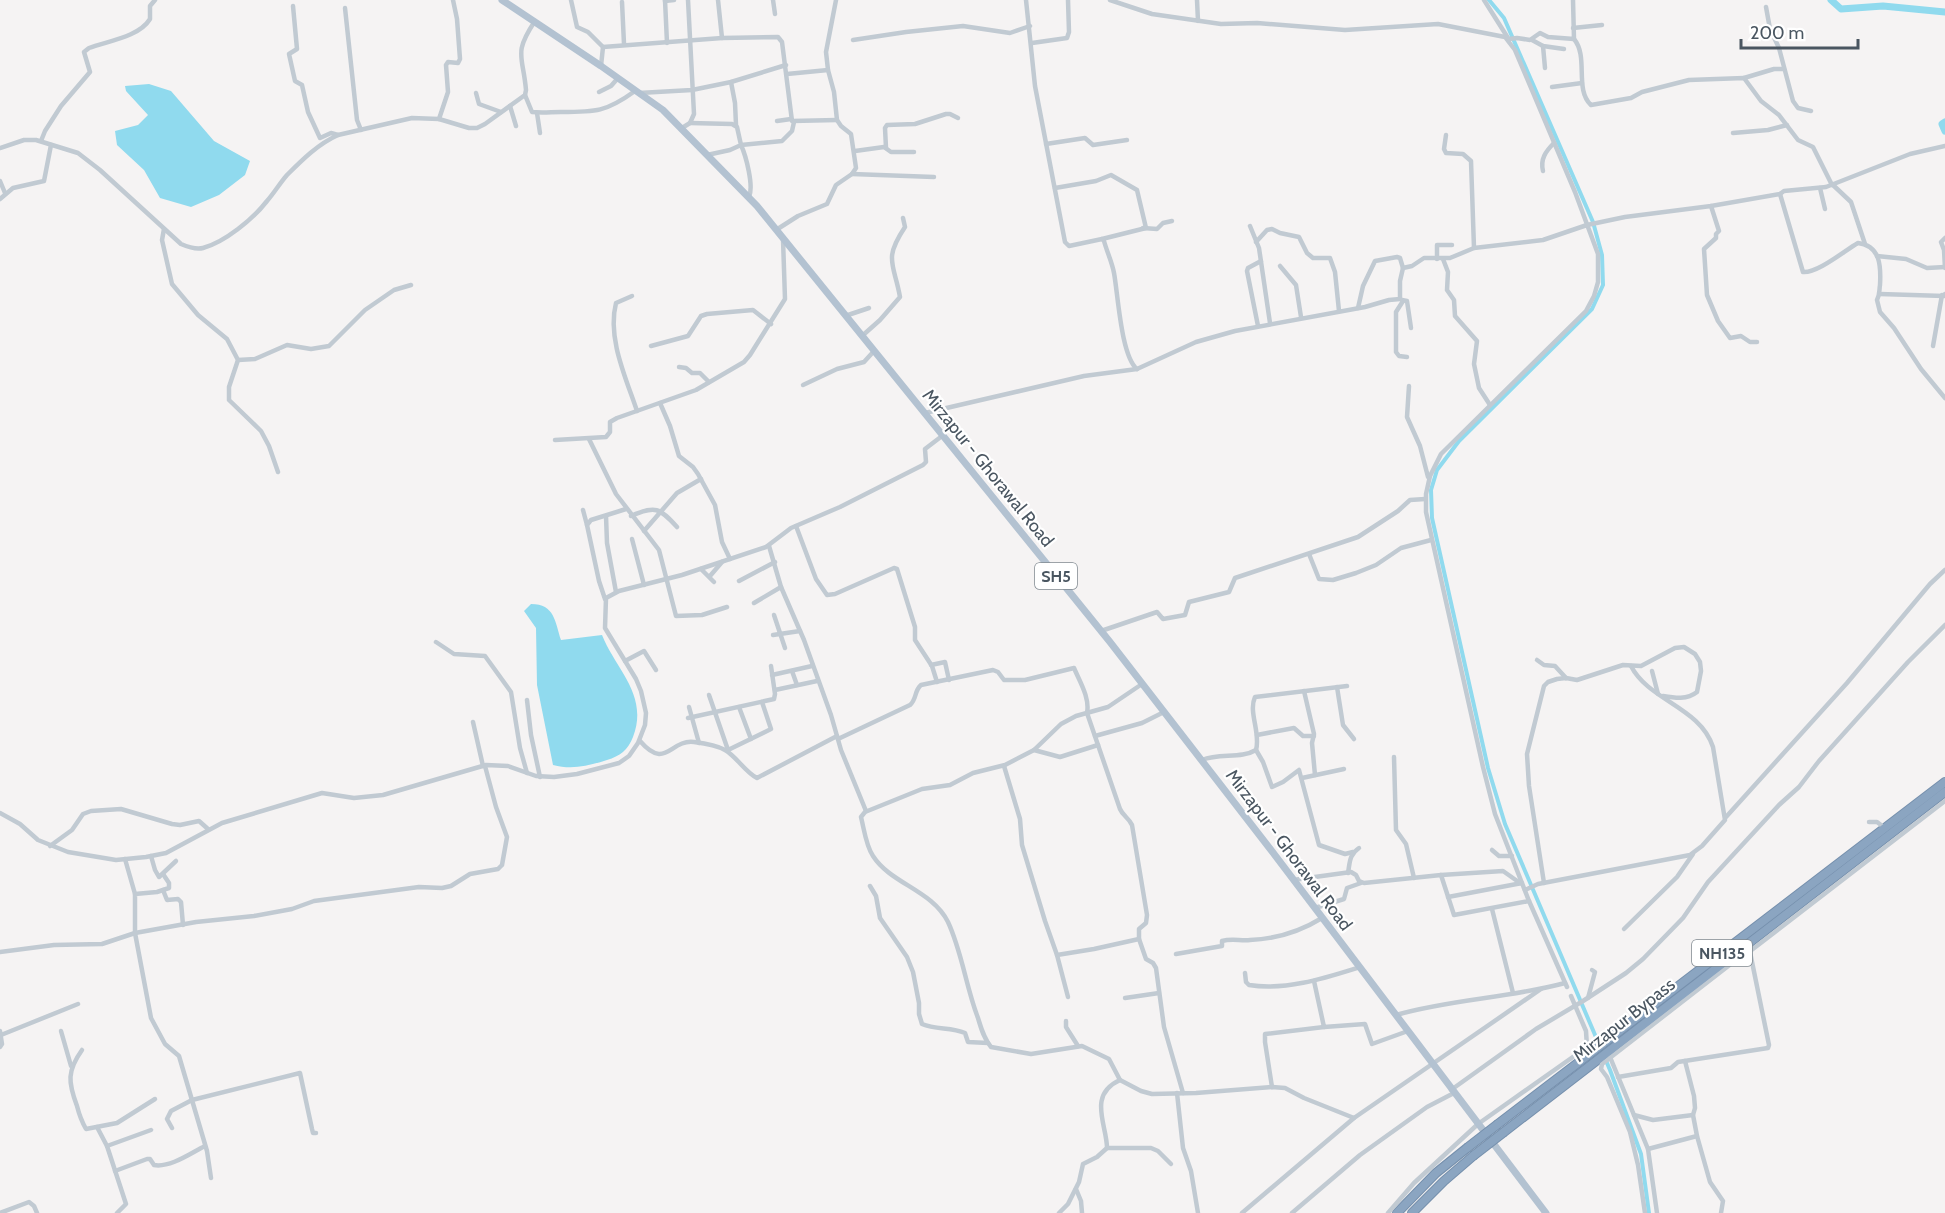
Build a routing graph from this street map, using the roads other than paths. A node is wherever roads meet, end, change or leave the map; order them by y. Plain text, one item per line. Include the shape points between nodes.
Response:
1 (155, 0) edge
2 (453, 0) edge
3 (502, 0) edge
4 (571, 0) edge
5 (665, 0) edge
6 (674, 0) edge
7 (688, 0) edge
8 (718, 0) edge
9 (773, 0) edge
10 (836, 0) edge
11 (1026, 0) edge
12 (1068, 0) edge
13 (1110, 0) edge
14 (1197, 0) edge
15 (1484, 0) edge
16 (1573, 0) edge
17 (622, 2) dead end
18 (293, 6) dead end
19 (1766, 7) dead end
20 (345, 8) dead end
21 (775, 14) dead end
22 (535, 21) junction
23 (1198, 21) junction
24 (1602, 25) dead end
25 (1029, 26) junction
26 (1573, 28) junction
27 (722, 38) junction
28 (1511, 39) junction
29 (1574, 39) junction
30 (853, 40) dead end
31 (1532, 40) junction
32 (690, 41) junction
33 (667, 43) junction
34 (1032, 43) junction
35 (624, 44) junction
36 (1543, 45) junction
37 (603, 47) junction
38 (1564, 49) dead end
39 (786, 65) junction
40 (601, 66) junction
41 (1545, 68) dead end
42 (828, 69) junction
43 (1784, 69) junction
44 (787, 74) junction
45 (618, 78) junction
46 (1744, 78) junction
47 (731, 82) junction
48 (1582, 83) junction
49 (1552, 87) dead end
50 (692, 90) junction
51 (599, 92) dead end
52 (637, 92) junction
53 (476, 93) dead end
54 (525, 95) junction
55 (510, 106) junction
56 (1811, 111) dead end
57 (501, 112) junction
58 (537, 112) junction
59 (958, 118) dead end
60 (439, 119) junction
61 (837, 120) junction
62 (777, 121) dead end
63 (792, 121) junction
64 (690, 123) junction
65 (736, 125) junction
66 (1787, 125) junction
67 (516, 126) dead end
68 (682, 128) junction
69 (361, 130) junction
70 (540, 133) dead end
71 (1733, 133) dead end
72 (338, 135) junction
73 (1446, 135) dead end
74 (1127, 140) dead end
75 (41, 141) junction
76 (1554, 143) junction
77 (1046, 144) junction
78 (51, 145) junction
79 (741, 145) junction
80 (1943, 147) edge
81 (0, 148) edge
82 (886, 148) junction
83 (855, 151) junction
84 (914, 152) dead end
85 (707, 155) junction
86 (1543, 171) dead end
87 (852, 174) junction
88 (934, 177) dead end
89 (0, 182) edge
90 (1833, 185) junction
91 (1055, 188) junction
92 (1820, 188) junction
93 (5, 193) junction
94 (1780, 194) junction
95 (749, 197) junction
96 (0, 199) edge
97 (1711, 206) junction
98 (1825, 209) dead end
99 (903, 218) dead end
100 (1172, 221) dead end
101 (1591, 224) junction
102 (1250, 226) dead end
103 (1143, 228) junction
104 (164, 229) junction
105 (776, 230) junction
106 (1945, 238) edge
107 (783, 239) junction
108 (1102, 239) junction
109 (1256, 242) junction
110 (1865, 244) junction
111 (1452, 245) dead end
112 (1474, 248) junction
113 (1877, 256) junction
114 (1437, 258) junction
115 (1443, 259) junction
116 (1260, 261) junction
117 (1280, 266) dead end
118 (1403, 268) junction
119 (1945, 268) edge
120 (411, 285) dead end
121 (1944, 293) edge
122 (1880, 294) junction
123 (632, 296) dead end
124 (1402, 300) junction
125 (869, 308) dead end
126 (1358, 308) junction
127 (1339, 311) junction
128 (845, 316) junction
129 (1301, 317) junction
130 (1270, 323) junction
131 (771, 324) junction
132 (1258, 326) junction
133 (1411, 328) dead end
134 (862, 336) junction
135 (1757, 342) dead end
136 (651, 346) dead end
137 (1933, 346) dead end
138 (874, 351) junction
139 (1407, 357) dead end
140 (238, 360) junction
141 (679, 367) dead end
142 (1137, 369) junction
143 (709, 382) junction
144 (802, 385) dead end
145 (1409, 386) dead end
146 (1945, 398) edge
147 (660, 403) junction
148 (1490, 405) junction
149 (637, 411) junction
150 (924, 413) junction
151 (942, 436) junction
152 (589, 439) junction
153 (555, 440) dead end
154 (278, 472) dead end
155 (701, 479) junction
156 (1429, 479) junction
157 (1425, 499) junction
158 (626, 509) junction
159 (583, 510) dead end
160 (660, 511) junction
161 (606, 516) junction
162 (632, 516) junction
163 (587, 525) junction
164 (677, 526) dead end
165 (796, 526) junction
166 (644, 531) junction
167 (632, 539) dead end
168 (1431, 540) junction
169 (769, 546) junction
170 (1310, 554) junction
171 (730, 559) junction
172 (722, 561) junction
173 (775, 562) junction
174 (701, 568) junction
175 (1945, 570) edge
176 (710, 576) junction
177 (668, 579) junction
178 (739, 580) dead end
179 (714, 582) dead end
180 (644, 585) junction
181 (781, 587) junction
182 (616, 592) junction
183 (605, 599) junction
184 (754, 603) dead end
185 (727, 608) dead end
186 (774, 615) dead end
187 (1945, 626) edge
188 (800, 631) junction
189 (1101, 631) junction
190 (781, 634) junction
191 (773, 635) dead end
192 (436, 642) dead end
193 (785, 648) dead end
194 (1537, 660) dead end
195 (626, 661) junction
196 (931, 665) junction
197 (1630, 665) junction
198 (771, 666) dead end
199 (812, 666) junction
200 (656, 670) dead end
201 (792, 671) junction
202 (1652, 671) dead end
203 (772, 675) junction
204 (1566, 678) junction
205 (949, 680) junction
206 (817, 681) junction
207 (937, 682) junction
208 (1143, 684) junction
209 (797, 686) junction
210 (1347, 686) dead end
211 (1337, 687) junction
212 (775, 690) junction
213 (1304, 692) junction
214 (710, 695) dead end
215 (1661, 695) junction
216 (526, 700) dead end
217 (762, 702) junction
218 (688, 707) dead end
219 (739, 707) junction
220 (716, 712) junction
221 (1164, 712) junction
222 (1087, 713) junction
223 (690, 718) junction
224 (473, 722) dead end
225 (1257, 735) junction
226 (1095, 736) junction
227 (1314, 736) junction
228 (837, 737) junction
229 (751, 739) junction
230 (1354, 739) dead end
231 (640, 741) junction
232 (699, 743) junction
233 (1098, 745) junction
234 (1034, 750) junction
235 (1256, 750) junction
236 (728, 751) junction
237 (1394, 757) dead end
238 (1202, 760) junction
239 (484, 766) junction
240 (1004, 766) junction
241 (1344, 769) dead end
242 (527, 773) junction
243 (1315, 775) junction
244 (540, 777) junction
245 (1302, 778) junction
246 (1945, 782) edge
247 (1945, 792) edge
248 (1945, 801) edge
249 (866, 811) junction
250 (0, 813) edge
251 (1726, 818) junction
252 (1869, 822) dead end
253 (208, 829) junction
254 (1889, 830) junction
255 (50, 846) junction
256 (1359, 848) dead end
257 (1492, 850) dead end
258 (1353, 852) junction
259 (1693, 854) junction
260 (151, 856) junction
261 (1512, 856) junction
262 (125, 859) junction
263 (176, 861) dead end
264 (1348, 873) junction
265 (163, 874) junction
266 (1441, 874) junction
267 (1414, 878) junction
268 (1293, 880) junction
269 (1361, 883) junction
270 (1522, 883) junction
271 (1544, 883) junction
272 (870, 886) dead end
273 (1527, 889) junction
274 (163, 890) junction
275 (135, 894) junction
276 (1448, 897) junction
277 (1529, 901) junction
278 (1315, 908) junction
279 (1492, 909) junction
280 (1322, 918) junction
281 (183, 925) junction
282 (1624, 929) dead end
283 (135, 933) junction
284 (1139, 939) junction
285 (0, 952) edge
286 (1749, 952) junction
287 (1176, 954) dead end
288 (1057, 955) junction
289 (1360, 967) junction
290 (1592, 969) dead end
291 (1245, 973) dead end
292 (1314, 981) junction
293 (1541, 989) junction
294 (1159, 993) junction
295 (1513, 993) junction
296 (1571, 996) dead end
297 (1068, 997) dead end
298 (1125, 998) dead end
299 (1581, 1002) junction
300 (78, 1004) dead end
301 (1396, 1015) junction
302 (1066, 1020) dead end
303 (1324, 1027) junction
304 (61, 1031) dead end
305 (1408, 1031) junction
306 (1, 1033) edge
307 (988, 1043) junction
308 (1078, 1046) junction
309 (0, 1047) edge
310 (82, 1050) dead end
311 (1609, 1058) junction
312 (1685, 1062) junction
313 (1432, 1063) junction
314 (72, 1068) junction
315 (1618, 1077) junction
316 (1120, 1080) junction
317 (1272, 1087) junction
318 (1453, 1091) junction
319 (1180, 1093) junction
320 (155, 1099) dead end
321 (192, 1100) junction
322 (1634, 1115) junction
323 (1693, 1115) junction
324 (1354, 1118) junction
325 (1478, 1124) junction
326 (97, 1127) junction
327 (172, 1128) dead end
328 (150, 1130) dead end
329 (316, 1132) dead end
330 (1697, 1136) junction
331 (107, 1146) junction
332 (205, 1146) junction
333 (1107, 1148) junction
334 (1647, 1149) junction
335 (1171, 1164) dead end
336 (115, 1171) junction
337 (211, 1178) dead end
338 (1076, 1189) junction
339 (0, 1212) edge
340 (38, 1213) edge
341 (117, 1213) edge
342 (1059, 1213) edge
343 (1082, 1213) edge
344 (1198, 1213) edge
345 (1242, 1213) edge
346 (1292, 1213) edge
347 (1388, 1213) edge
348 (1397, 1213) edge
349 (1412, 1213) edge
350 (1546, 1213) edge
351 (1645, 1213) edge
352 (1657, 1213) edge
353 (1720, 1213) edge

1 - 75 street via 145,25 84,52 90,72 61,106
2 - 60 street via 460,59 458,63 446,64 448,92
3 - 22 main road, Mirzapur - Ghorawal Road / SH5
4 - 37 street via 577,27
5 - 6 street
5 - 33 street
7 - 32 street
8 - 27 street
9 - 21 street
10 - 42 street via 826,52
11 - 25 street
12 - 34 street via 1067,38
13 - 23 street via 1145,12
14 - 23 street
15 - 28 street
16 - 26 street
17 - 35 street
18 - 72 street via 297,49 289,54 295,81 302,85 308,112 320,138 331,133
19 - 43 street
20 - 69 street
22 - 40 main road, Mirzapur - Ghorawal Road / SH5
22 - 54 street via 520,51
23 - 28 street via 1345,30 1438,24
24 - 26 street
25 - 30 street via 1010,33 963,26
25 - 34 street
26 - 29 street
27 - 32 street
27 - 39 street via 778,37
28 - 31 street
28 - 76 street
29 - 31 street via 1540,33
29 - 48 street via 1580,51
31 - 36 street
32 - 33 street
32 - 50 street
33 - 35 street
34 - 77 street
35 - 37 street
36 - 38 street
36 - 41 street
37 - 40 street
39 - 44 street
39 - 47 street
40 - 45 main road, Mirzapur - Ghorawal Road / SH5
42 - 44 street
42 - 61 street
43 - 46 street
43 - 56 street via 1794,103
44 - 63 street
45 - 51 street
45 - 52 main road, Mirzapur - Ghorawal Road / SH5
46 - 48 street via 1689,80 1631,98 1591,105
46 - 66 street
47 - 50 street
47 - 65 street
48 - 49 street
50 - 52 street
50 - 64 street via 694,114
52 - 58 street via 602,110
52 - 68 main road, Mirzapur - Ghorawal Road / SH5
53 - 57 street via 479,104
54 - 55 street
54 - 58 street via 531,110
55 - 57 street
55 - 67 street
57 - 60 street via 477,128
58 - 70 street
59 - 82 street via 946,114 915,124 889,124 885,128
60 - 69 street via 412,118
61 - 63 street
61 - 83 street via 850,131
62 - 63 street
63 - 79 street via 790,133 782,141
64 - 65 street
64 - 68 street
65 - 79 street
66 - 71 street
66 - 90 street via 1801,143 1814,147
68 - 85 main road, Mirzapur - Ghorawal Road / SH5
69 - 72 street
72 - 104 street via 318,146 286,176 256,213 218,241 202,248 189,247
73 - 112 street via 1446,153 1464,154 1471,161
74 - 77 street via 1093,145 1086,138
75 - 78 street
75 - 81 street via 24,140
76 - 86 street via 1541,164
76 - 101 street
77 - 91 street
78 - 93 street via 44,181
78 - 104 street via 78,153 89,161
79 - 85 street
79 - 95 street via 751,185
80 - 90 street via 1910,154
82 - 83 street
82 - 84 street via 891,152
83 - 87 street via 856,168
85 - 95 main road, Mirzapur - Ghorawal Road / SH5
87 - 88 street
87 - 105 street via 836,185 826,204
89 - 93 street
90 - 92 street
90 - 110 street via 1851,202
91 - 103 street via 1114,175 1137,190 1146,225
91 - 108 street via 1066,245
92 - 94 street
92 - 98 street
93 - 96 street
94 - 97 street
94 - 110 street via 1803,272 1858,243
95 - 105 main road, Mirzapur - Ghorawal Road / SH5
97 - 101 street
97 - 135 street via 1719,231 1704,249 1709,300 1730,338 1742,336
99 - 134 street via 905,227 890,255 900,297
100 - 103 street via 1155,230
101 - 112 street via 1543,240
101 - 148 street via 1599,261 1598,282 1590,304
102 - 109 street
103 - 108 street
104 - 140 street via 162,240 172,284 198,315 227,339
105 - 107 main road, Mirzapur - Ghorawal Road / SH5
106 - 119 street via 1941,242
107 - 128 main road, Mirzapur - Ghorawal Road / SH5
107 - 131 street via 785,299
108 - 142 street via 1110,255 1129,357
109 - 116 street
109 - 127 street via 1272,229 1299,237 1313,258 1330,258
110 - 113 street
111 - 114 street via 1437,245
112 - 115 street
113 - 119 street via 1910,260 1927,268
113 - 122 street via 1882,268
114 - 115 street
114 - 118 street via 1424,258
115 - 148 street via 1455,316 1477,341 1474,364 1479,388
116 - 130 street
116 - 132 street via 1247,271
117 - 129 street via 1296,285
118 - 124 street
118 - 126 street via 1397,257 1375,261
120 - 140 street via 394,290 365,310 329,346 311,349 287,345 255,359
121 - 122 street
121 - 137 street
122 - 146 street via 1880,312
123 - 149 street via 616,303 614,333
124 - 126 street
124 - 133 street via 1407,301
124 - 139 street via 1396,312 1396,352
125 - 128 street
126 - 127 street
127 - 129 street
128 - 134 main road, Mirzapur - Ghorawal Road / SH5
129 - 130 street
130 - 132 street
131 - 136 street via 753,310 706,314 688,336
131 - 143 street via 744,362
132 - 142 street via 1196,342
134 - 138 main road, Mirzapur - Ghorawal Road / SH5
138 - 144 street via 864,362
138 - 150 main road, Mirzapur - Ghorawal Road / SH5
140 - 154 street via 229,387 230,400 261,431
141 - 143 street via 700,373
142 - 150 street via 1084,376
143 - 147 street
145 - 156 street via 1407,417
147 - 149 street
147 - 155 street via 679,456
148 - 156 street via 1441,454
149 - 152 street via 610,422 609,435
150 - 151 main road, Mirzapur - Ghorawal Road / SH5
151 - 165 street via 925,449 923,465
151 - 189 main road, Mirzapur - Ghorawal Road / SH5
152 - 153 street
152 - 158 street
155 - 160 street via 677,493
155 - 171 street via 715,505 722,542
156 - 157 street
157 - 168 street
157 - 170 street via 1410,500 1364,534
158 - 161 street
158 - 162 street
159 - 163 street
160 - 162 street via 649,509
160 - 164 street
160 - 166 street
161 - 163 street
161 - 182 street
162 - 166 street
163 - 183 street
165 - 169 street
165 - 196 street via 816,579 827,595 897,569 915,627 915,640
166 - 177 street via 659,550
167 - 180 street
168 - 170 street via 1401,548 1376,565 1333,580 1318,577
168 - 261 street via 1483,767
169 - 171 street
169 - 173 street
170 - 189 street via 1235,578 1228,592 1190,601 1185,615 1165,619 1153,613
171 - 172 street
172 - 174 street
172 - 176 street
173 - 178 street
173 - 181 street
174 - 176 street
174 - 177 street
175 - 251 street
176 - 179 street
177 - 180 street
177 - 185 street via 678,617
180 - 182 street
181 - 184 street
181 - 188 street
182 - 183 street
183 - 195 street via 606,631
186 - 190 street
187 - 299 street via 1703,888 1675,927 1633,968
188 - 190 street
188 - 199 street
189 - 208 main road, Mirzapur - Ghorawal Road / SH5
190 - 191 street
190 - 193 street
192 - 242 street via 454,654 485,656 509,687
194 - 204 street via 1555,666
195 - 200 street via 644,651
195 - 231 street via 646,713
196 - 205 street via 945,662
196 - 207 street
197 - 204 street via 1577,680
197 - 215 street via 1640,681
197 - 215 street via 1645,665 1679,647 1695,654 1701,666 1697,692 1682,698
198 - 203 street
199 - 201 street
199 - 206 street
201 - 203 street
201 - 209 street
202 - 215 street
203 - 212 street
204 - 271 street via 1544,686 1527,749
205 - 207 street
205 - 222 street via 993,670 1006,681 1016,681 1074,668
206 - 209 street
206 - 228 street
207 - 228 street via 919,686 910,705
208 - 221 main road, Mirzapur - Ghorawal Road / SH5
208 - 222 street via 1108,707
209 - 212 street
210 - 211 street
211 - 213 street
211 - 230 street via 1343,725
212 - 217 street via 774,699
213 - 225 street via 1254,698
213 - 227 street
214 - 220 street
215 - 251 street via 1684,711 1710,739
216 - 244 street
217 - 219 street
217 - 229 street via 771,728
218 - 223 street
219 - 220 street
219 - 229 street
220 - 223 street
220 - 236 street
221 - 226 street via 1142,723
221 - 238 main road, Mirzapur - Ghorawal Road / SH5
222 - 226 street
222 - 234 street via 1061,724
223 - 232 street
224 - 239 street
225 - 227 street via 1294,728 1303,736
225 - 235 street
226 - 233 street
227 - 243 street
228 - 236 street via 759,778
228 - 249 street
229 - 236 street
231 - 232 street via 650,753 656,754 690,742
231 - 244 street via 619,763 577,774
232 - 236 street
233 - 234 street via 1060,757
233 - 284 street via 1122,814 1132,825 1147,915 1139,929
234 - 240 street
235 - 238 street
235 - 245 street via 1272,787 1298,770
237 - 267 street via 1396,830 1406,844
238 - 268 main road, Mirzapur - Ghorawal Road / SH5
239 - 242 street via 508,765
239 - 253 street via 382,795 354,798 322,793
239 - 281 street via 508,841 498,869 470,874 442,888 420,887 314,901 292,909
240 - 249 street via 973,773 950,785 922,789
240 - 288 street via 1023,829 1022,845
241 - 243 street
242 - 244 street
243 - 245 street
245 - 258 street via 1319,845 1346,854
246 - 254 highway, Mirzapur Bypass / NH135
247 - 254 highway, Mirzapur Bypass / NH135
248 - 286 street
249 - 307 street via 861,817 874,858 926,897 948,923
250 - 255 street
251 - 259 street
252 - 254 street
253 - 255 street via 199,821 172,824 121,809 91,811
253 - 260 street via 166,853
254 - 348 highway, Mirzapur Bypass / NH135, bridge via 1467,1148
254 - 349 highway, Mirzapur Bypass / NH135, bridge via 1473,1156
255 - 262 street via 107,859
256 - 258 street
257 - 261 street via 1499,856
258 - 264 street
259 - 271 street
259 - 282 street via 1677,877
260 - 262 street
260 - 265 street via 157,876
261 - 270 street
262 - 275 street
263 - 265 street
264 - 268 street
264 - 269 street via 1353,873
265 - 274 street via 170,886
266 - 267 street
266 - 270 street via 1503,871
266 - 276 street
267 - 269 street
268 - 278 main road, Mirzapur - Ghorawal Road / SH5
269 - 278 street via 1347,888 1344,899
270 - 273 street
270 - 276 street
271 - 273 street
272 - 307 street via 880,918 913,972 922,1024 932,1029 959,1031 968,1042
273 - 277 street
274 - 275 street
274 - 281 street via 167,900 181,902
275 - 283 street
276 - 279 street via 1454,915
277 - 279 street
277 - 293 street via 1566,985
278 - 280 main road, Mirzapur - Ghorawal Road / SH5
279 - 295 street
280 - 287 street via 1292,932 1250,940 1229,939 1222,941 1222,946
280 - 289 main road, Mirzapur - Ghorawal Road / SH5
281 - 283 street
283 - 285 street via 102,944
283 - 321 street via 151,1018 165,1044 179,1056
284 - 288 street
284 - 294 street via 1146,959 1155,966
286 - 311 street
286 - 312 street via 1769,1047
288 - 297 street
289 - 292 street
289 - 301 main road, Mirzapur - Ghorawal Road / SH5
290 - 299 street via 1595,972
291 - 292 street via 1248,984 1257,986
292 - 303 street
293 - 295 street
293 - 313 street
294 - 298 street
294 - 319 street
295 - 301 street
296 - 299 street
299 - 318 street via 1499,1055
299 - 325 street via 1587,1047
300 - 306 street
301 - 305 main road, Mirzapur - Ghorawal Road / SH5
302 - 308 street
303 - 305 street via 1365,1024 1372,1044
303 - 317 street via 1265,1034
304 - 314 street
305 - 313 main road, Mirzapur - Ghorawal Road / SH5
306 - 309 street
307 - 308 street via 997,1049 1031,1054
308 - 316 street via 1109,1059
310 - 314 street
311 - 315 street
311 - 351 street via 1601,1069 1630,1132
312 - 315 street
312 - 323 street via 1695,1102
313 - 318 main road, Mirzapur - Ghorawal Road / SH5
313 - 324 street
314 - 326 street via 70,1086 85,1127
315 - 322 street
316 - 319 street via 1146,1094
316 - 333 street via 1107,1090 1102,1104
317 - 319 street
317 - 324 street via 1291,1090
318 - 325 main road, Mirzapur - Ghorawal Road / SH5
318 - 346 street via 1360,1155
319 - 344 street via 1183,1148
320 - 326 street via 117,1123
321 - 327 street via 171,1111 168,1119
321 - 329 street via 300,1073 312,1129
321 - 332 street
322 - 323 street via 1653,1120
322 - 334 street
323 - 330 street
324 - 345 street
325 - 347 street via 1414,1183
325 - 350 main road, Mirzapur - Ghorawal Road / SH5
326 - 331 street
328 - 331 street
330 - 334 street
330 - 353 street via 1710,1182 1723,1201
331 - 336 street
332 - 336 street via 160,1166 147,1159
332 - 337 street
333 - 335 street via 1151,1148
333 - 338 street via 1083,1164
334 - 352 street
336 - 341 street via 126,1204
338 - 342 street
338 - 343 street
339 - 340 street via 29,1202

